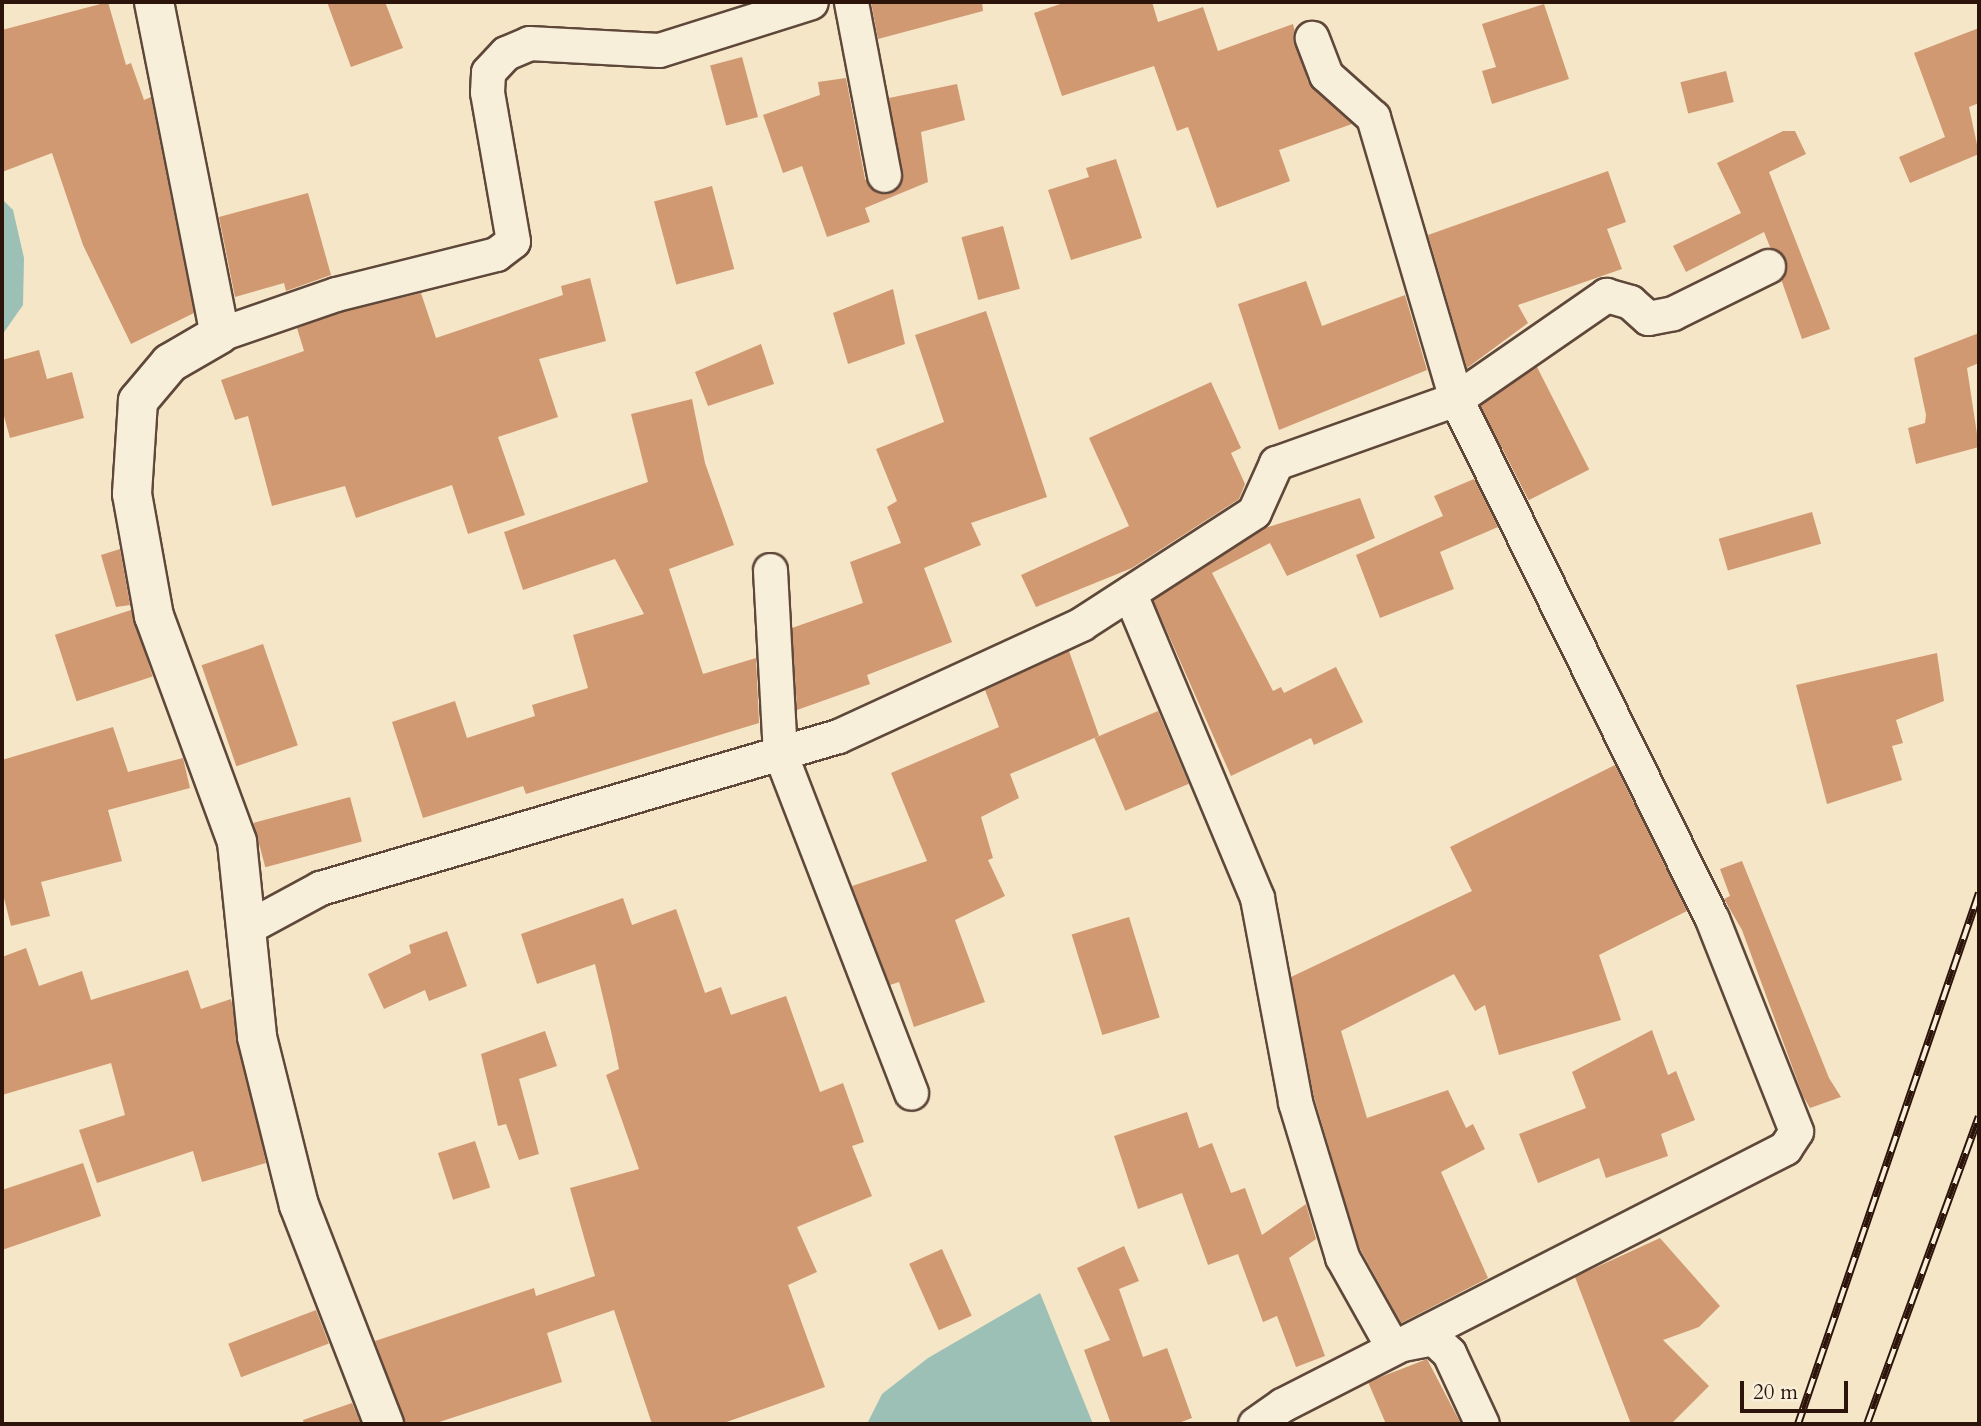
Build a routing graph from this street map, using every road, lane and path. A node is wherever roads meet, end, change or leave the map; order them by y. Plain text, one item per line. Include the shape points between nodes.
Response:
1 (154, 2) edge
2 (811, 2) edge
3 (851, 2) edge
4 (1312, 38) dead end
5 (884, 175) dead end
6 (1768, 266) dead end
7 (220, 334) junction
8 (1455, 399) junction
9 (769, 570) dead end
10 (1130, 594) junction
11 (780, 753) junction
12 (250, 926) junction
13 (911, 1093) dead end
14 (1411, 1343) junction
15 (384, 1424) edge
16 (1255, 1424) edge
17 (1482, 1424) edge

1 - 7 main road
2 - 7 street via 659,50 528,43 506,54 488,72 487,92 513,241 496,254 371,284
3 - 5 street
4 - 8 street via 1326,75 1373,117
6 - 8 street via 1673,313 1648,318 1630,302 1606,295
7 - 12 main road via 170,363 138,401 132,494 154,617 237,842
8 - 10 street via 1276,463 1254,512
8 - 14 street via 1712,919 1793,1109 1796,1131 1785,1148
9 - 11 street
10 - 11 street via 1081,624 838,736
10 - 14 street via 1257,898 1295,1102 1342,1257 1392,1346
11 - 12 street via 320,888
11 - 13 street
12 - 15 main road via 257,1037 299,1205
14 - 16 street via 1282,1405
14 - 17 street via 1433,1338 1449,1353

